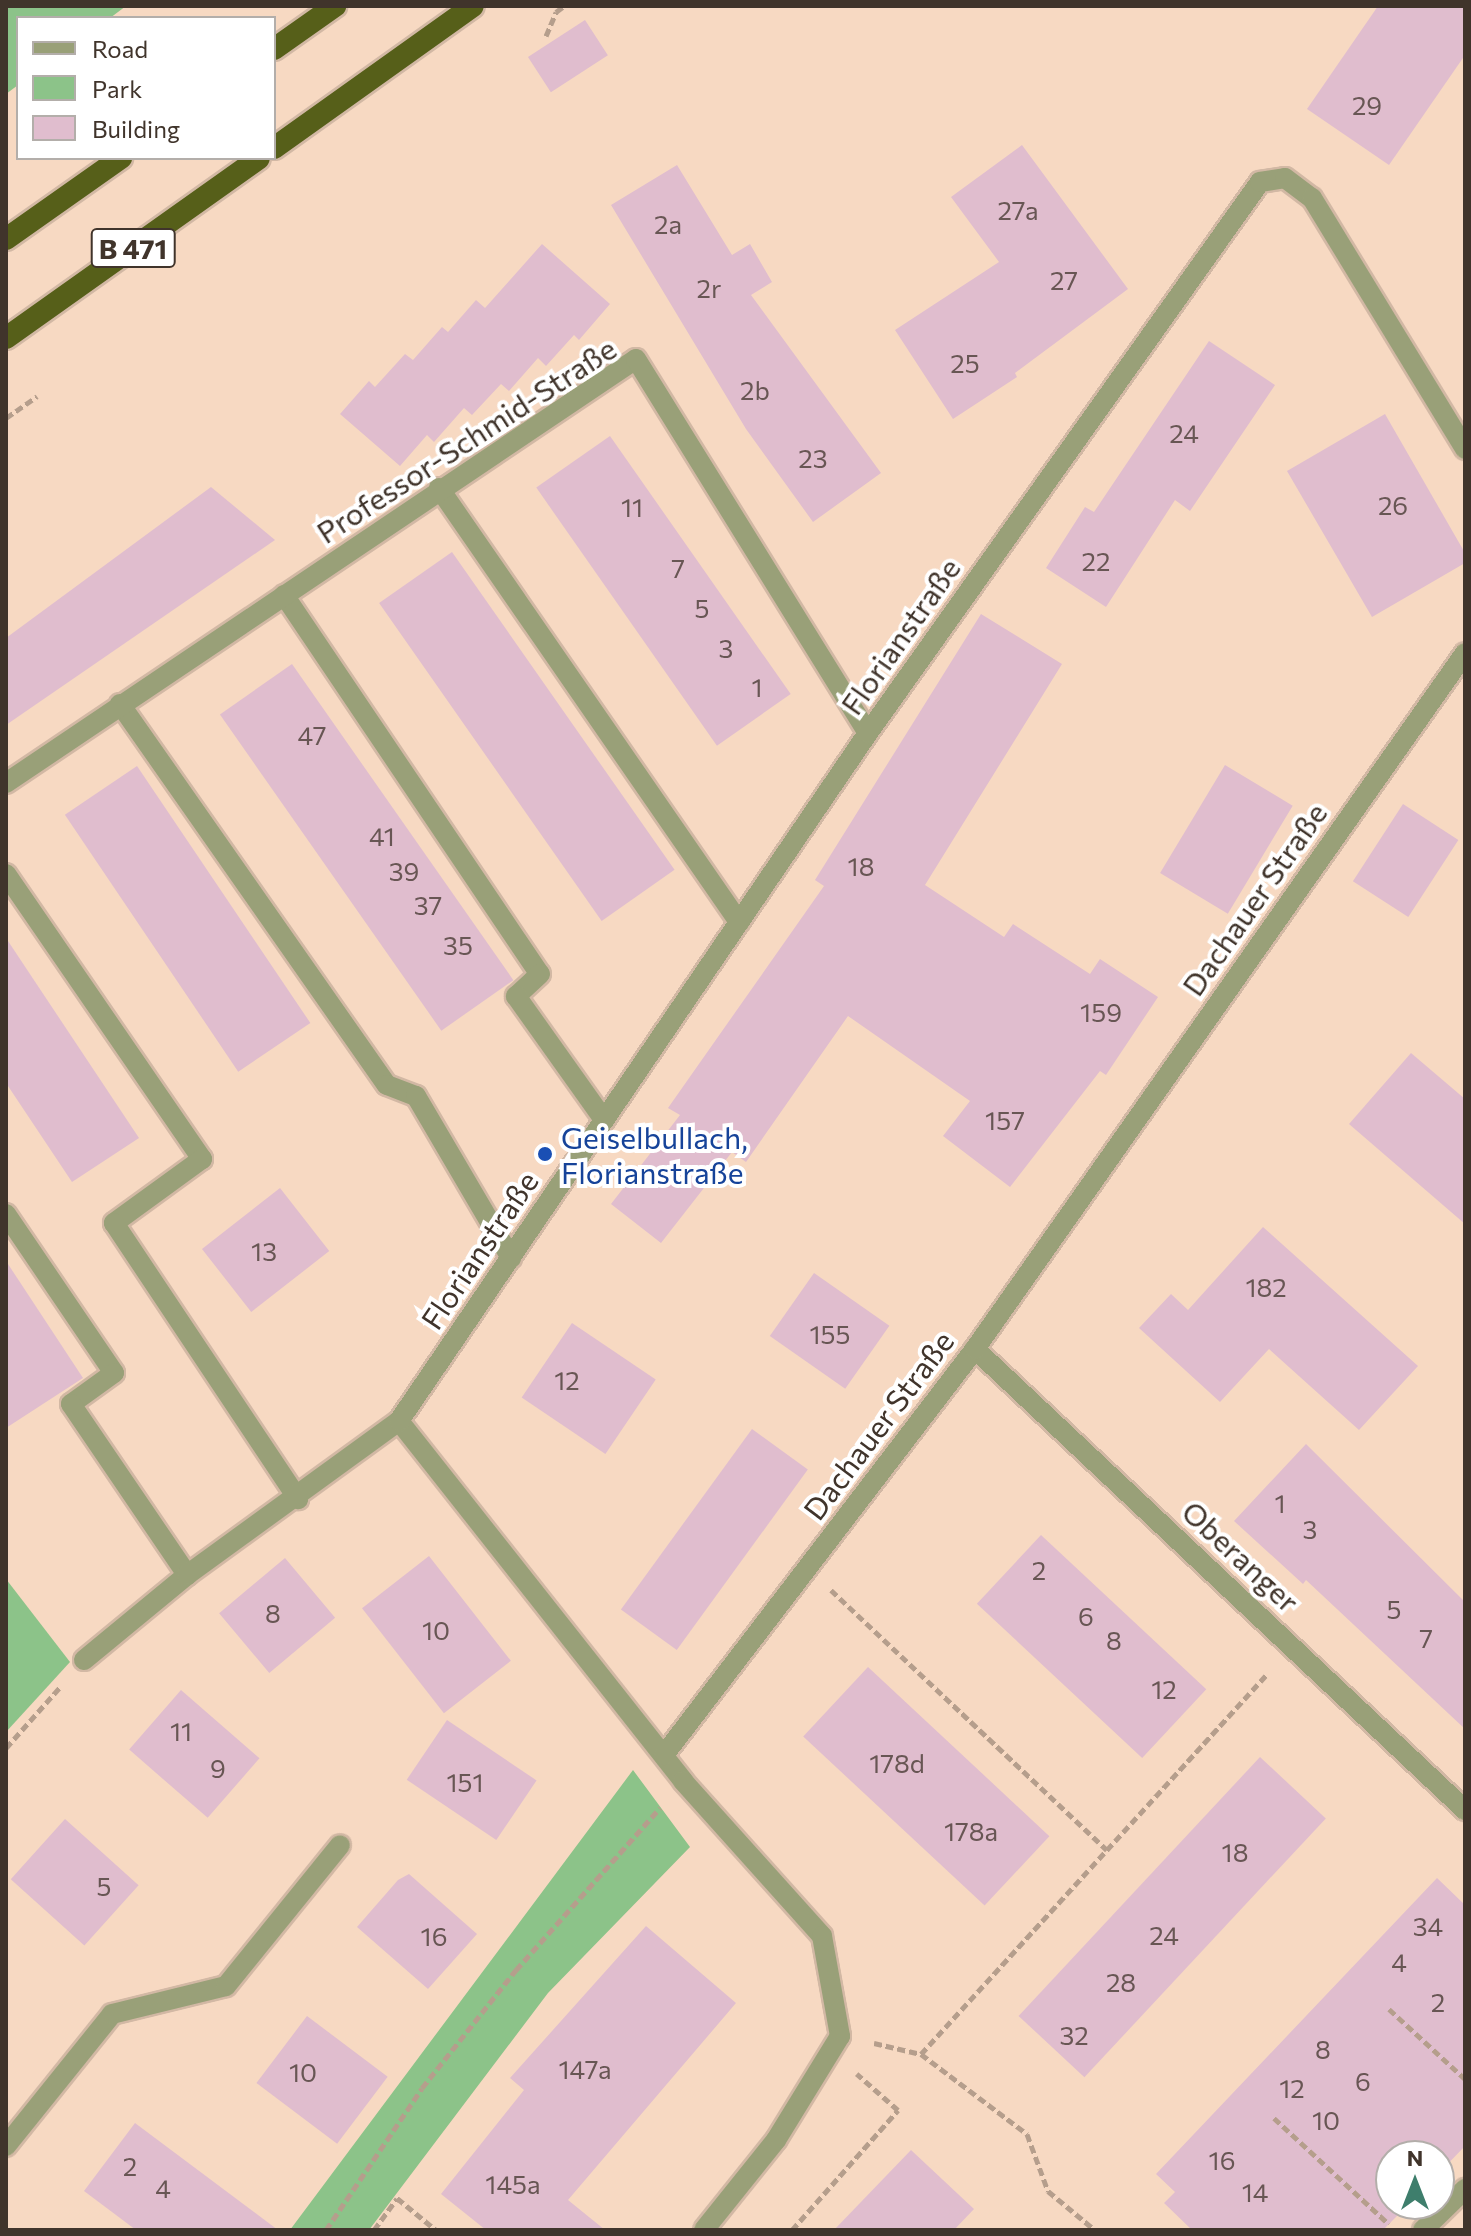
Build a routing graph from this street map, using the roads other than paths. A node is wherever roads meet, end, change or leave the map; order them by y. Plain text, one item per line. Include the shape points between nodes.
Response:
1 (335, 6) edge
2 (473, 6) edge
3 (276, 48) edge
4 (276, 147) edge
5 (118, 160) edge
6 (256, 160) edge
7 (6, 239) edge
8 (6, 338) edge
9 (1465, 449) edge
10 (439, 488) junction
11 (284, 595) junction
12 (1465, 653) edge
13 (120, 704) junction
14 (868, 733) junction
15 (6, 783) edge
16 (6, 874) edge
17 (739, 922) junction
18 (604, 1120) junction
19 (6, 1214) edge
20 (511, 1258) junction
21 (975, 1349) junction
22 (399, 1421) junction
23 (298, 1499) junction
24 (187, 1575) junction
25 (84, 1660) road end
26 (664, 1755) junction
27 (1465, 1810) edge
28 (340, 1845) dead end
29 (6, 2146) edge
30 (1465, 2189) edge
31 (704, 2230) edge
32 (1423, 2230) edge

1 - 3 highway
2 - 4 highway
5 - 7 highway, B 471
6 - 8 highway, B 471
9 - 14 street, Florianstraße via 1312,198 1285,178 1260,182
10 - 11 street, Professor-Schmid-Straße
10 - 14 street, Professor-Schmid-Straße via 636,359
10 - 17 street
11 - 13 street, Professor-Schmid-Straße
11 - 18 street via 540,974 516,996
12 - 21 street, Dachauer Straße
13 - 15 street, Professor-Schmid-Straße
13 - 20 street via 387,1085 416,1096
14 - 17 street, Florianstraße
16 - 23 street via 202,1159 114,1223
17 - 18 street, Florianstraße
18 - 20 street, Florianstraße
19 - 24 street via 114,1373 71,1404
20 - 22 street, Florianstraße
21 - 26 street, Dachauer Straße
21 - 27 street, Oberanger
22 - 23 street, Florianstraße
22 - 26 street
23 - 24 street, Florianstraße
24 - 25 street, Florianstraße
26 - 31 street via 822,1936 836,2044 776,2140
28 - 29 street via 226,1986 112,2014
30 - 32 street

